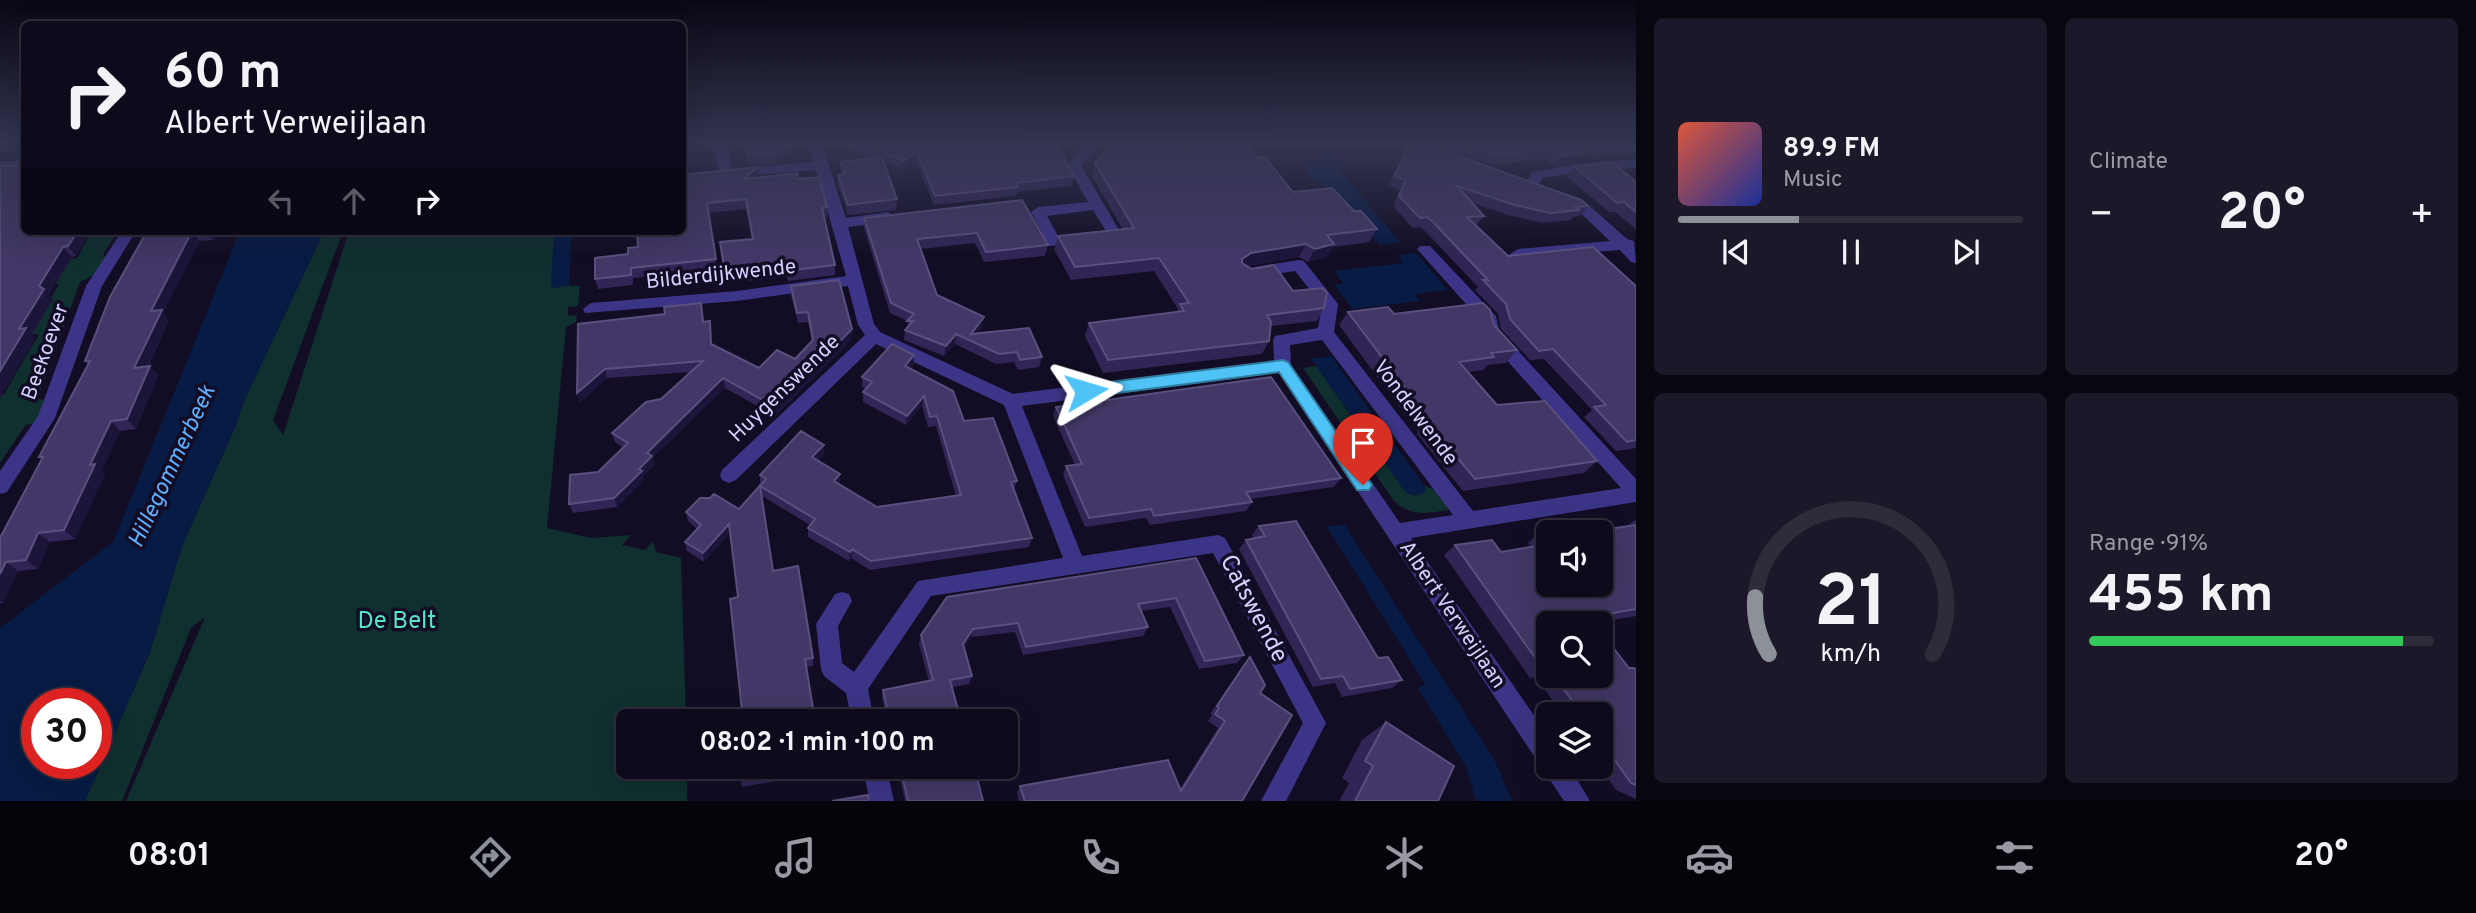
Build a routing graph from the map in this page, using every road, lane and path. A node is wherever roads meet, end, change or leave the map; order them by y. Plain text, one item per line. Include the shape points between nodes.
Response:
1 (828, 181) edge
2 (1084, 181) edge
3 (1538, 181) edge
4 (1024, 202) edge
5 (1099, 205) junction
6 (1038, 212) junction
7 (901, 216) edge
8 (840, 223) junction
9 (126, 235) edge
10 (1629, 244) edge
11 (1425, 249) dead end
12 (1518, 254) edge
13 (1636, 258) edge
14 (1245, 274) edge
15 (855, 280) junction
16 (591, 309) dead end
17 (1326, 333) junction
18 (874, 336) junction
19 (1283, 366) junction
20 (1011, 401) junction
21 (729, 475) dead end
22 (0, 486) edge
23 (1636, 493) edge
24 (1469, 521) junction
25 (1395, 532) junction
26 (1076, 566) junction
27 (842, 601) dead end
28 (856, 687) junction
29 (861, 709) edge
30 (1536, 739) edge
31 (877, 779) edge
32 (1564, 779) edge
33 (882, 801) edge
34 (1273, 801) edge
35 (1578, 801) edge

1 - 8 street
2 - 5 street
3 - 10 street via 1539,187 1578,203
4 - 6 street
5 - 6 street
5 - 6 street via 1115,235 1054,243
7 - 8 street
8 - 15 street
9 - 22 street, Beekoever via 94,286 46,418
10 - 12 street
10 - 13 street
11 - 23 street via 1490,320 1491,332
14 - 17 street via 1308,265 1330,304
15 - 16 street, Bilderdijkwende
15 - 18 street via 866,324
17 - 19 street via 1281,340
17 - 24 street, Vondelwende
18 - 20 street
18 - 21 street, Huygenswende
19 - 20 street
19 - 25 street, Albert Verweijlaan
20 - 26 street
23 - 24 street
24 - 25 street
25 - 30 street, Albert Verweijlaan
26 - 28 street, Catswende via 925,588
26 - 34 street, Catswende via 1218,544 1314,723
27 - 28 street via 827,624 831,669
28 - 29 street
31 - 33 street
32 - 35 street

